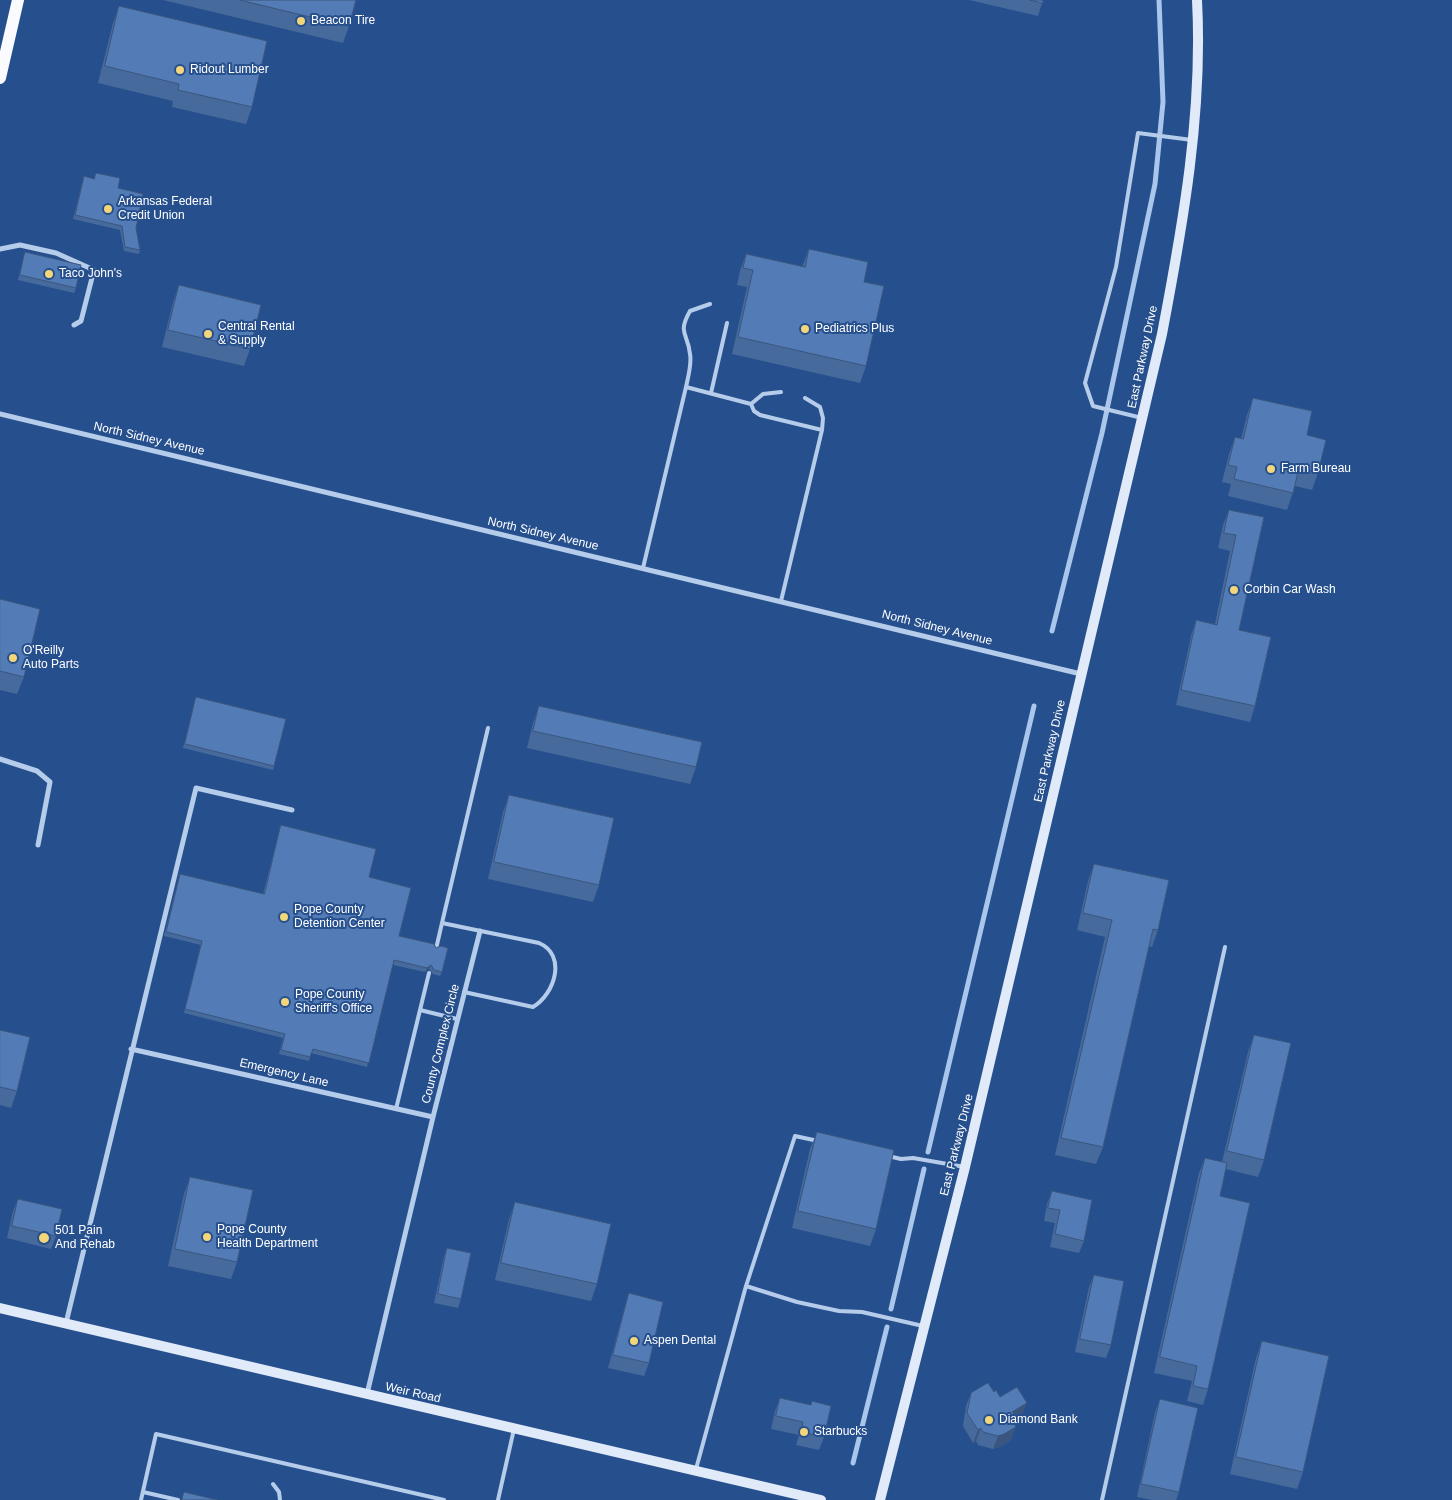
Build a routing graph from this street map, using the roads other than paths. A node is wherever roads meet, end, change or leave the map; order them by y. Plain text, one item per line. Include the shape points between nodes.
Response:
1 (18, 0) edge
2 (1197, 0) edge
3 (4, 45) edge
4 (0, 78) edge
5 (1193, 140) junction
6 (0, 249) edge
7 (710, 304) dead end
8 (727, 323) dead end
9 (74, 325) dead end
10 (686, 387) junction
11 (781, 392) dead end
12 (711, 393) junction
13 (805, 398) dead end
14 (751, 404) junction
15 (0, 414) edge
16 (1142, 418) junction
17 (822, 430) junction
18 (644, 568) junction
19 (781, 601) junction
20 (1081, 674) junction
21 (488, 728) dead end
22 (0, 759) edge
23 (292, 810) dead end
24 (38, 845) dead end
25 (442, 923) junction
26 (480, 931) junction
27 (1225, 947) dead end
28 (436, 949) edge
29 (429, 974) dead end
30 (464, 992) junction
31 (420, 1010) junction
32 (458, 1019) junction
33 (132, 1049) junction
34 (396, 1109) junction
35 (433, 1117) junction
36 (824, 1142) edge
37 (882, 1155) edge
38 (965, 1167) junction
39 (746, 1286) junction
40 (0, 1308) edge
41 (66, 1323) junction
42 (924, 1327) junction
43 (367, 1395) junction
44 (514, 1429) junction
45 (695, 1471) junction
46 (273, 1484) dead end
47 (143, 1492) junction
48 (141, 1500) edge
49 (178, 1500) edge
50 (280, 1500) edge
51 (444, 1500) edge
52 (498, 1500) edge
53 (821, 1500) edge
54 (880, 1500) edge
55 (1102, 1500) edge

1 - 3 main road
2 - 5 main road, East Parkway Drive via 1198,92
3 - 4 main road
5 - 16 main road, East Parkway Drive via 1179,242
5 - 16 lane via 1138,133 1116,267 1085,383 1093,406
6 - 9 street via 20,245 56,253 94,270 81,321
7 - 10 lane via 690,311 685,320 684,338 690,354
8 - 12 lane
10 - 12 lane
10 - 18 lane
11 - 14 lane via 763,394
12 - 14 lane
13 - 17 lane via 820,407
14 - 17 lane via 760,415
15 - 18 street, North Sidney Avenue
16 - 20 main road, East Parkway Drive
17 - 19 lane
18 - 19 street, North Sidney Avenue
19 - 20 street, North Sidney Avenue
20 - 38 main road, East Parkway Drive
21 - 25 lane
22 - 24 street via 37,771 50,782
23 - 33 street via 196,788
25 - 26 lane
25 - 28 lane
26 - 30 street, County Complex Circle
26 - 30 lane via 548,947 556,965 549,993 533,1007
27 - 55 lane
29 - 31 lane
30 - 32 street, County Complex Circle
31 - 32 lane
31 - 34 lane
32 - 35 street, County Complex Circle
33 - 34 street, Emergency Lane
33 - 41 street
34 - 35 street, Emergency Lane
35 - 43 street, County Complex Circle
36 - 39 lane via 795,1136
37 - 38 lane
38 - 42 main road, East Parkway Drive
39 - 42 lane via 797,1302 839,1311 862,1312
39 - 45 lane
40 - 41 main road, Weir Road
41 - 43 main road, Weir Road
42 - 54 main road, East Parkway Drive
43 - 44 main road, Weir Road
44 - 45 main road, Weir Road
44 - 52 lane
45 - 53 main road, Weir Road
46 - 50 lane
47 - 48 lane
47 - 49 lane
47 - 51 lane via 156,1434

